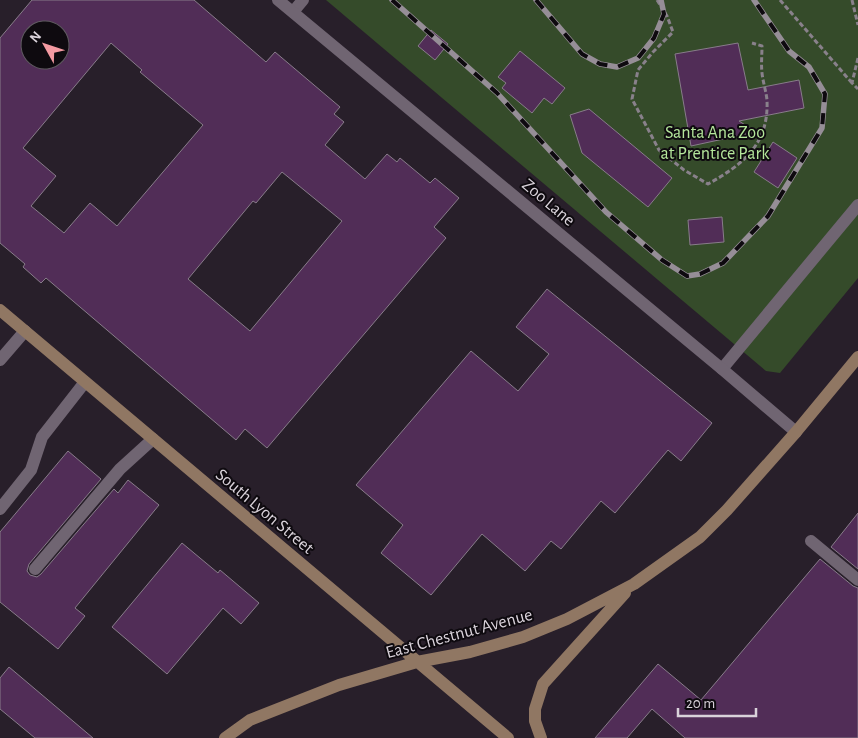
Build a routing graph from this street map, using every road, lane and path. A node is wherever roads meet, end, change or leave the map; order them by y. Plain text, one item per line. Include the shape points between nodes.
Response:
1 (278, 0) edge
2 (303, 0) edge
3 (657, 0) edge
4 (780, 0) edge
5 (852, 0) edge
6 (293, 12) junction
7 (858, 25) edge
8 (752, 43) dead end
9 (858, 58) edge
10 (852, 83) junction
11 (858, 89) edge
12 (858, 205) edge
13 (0, 310) edge
14 (25, 331) junction
15 (858, 357) edge
16 (0, 360) edge
17 (722, 369) junction
18 (85, 382) junction
19 (796, 432) junction
20 (153, 439) junction
21 (0, 509) edge
22 (810, 541) dead end
23 (35, 569) dead end
24 (858, 580) edge
25 (634, 584) junction
26 (417, 662) junction
27 (225, 738) edge
28 (508, 738) edge
29 (541, 738) edge

1 - 6 street, Zoo Lane
2 - 6 street
3 - 8 path via 673,32 638,70 632,99 659,150 708,184 749,156 763,130 767,101 762,46
4 - 10 path
5 - 7 path
6 - 17 street, Zoo Lane
9 - 10 path
10 - 11 path
12 - 17 street
13 - 14 street, South Lyon Street
14 - 16 street
14 - 18 street, South Lyon Street
15 - 19 street, East Chestnut Avenue
17 - 19 street, Zoo Lane
18 - 20 street, South Lyon Street
18 - 21 street via 42,437 32,470
19 - 25 street, East Chestnut Avenue via 700,537
20 - 23 street via 120,469
20 - 26 street, South Lyon Street
22 - 24 street
25 - 26 street, East Chestnut Avenue via 567,619 523,637
25 - 29 street via 544,684 534,709
26 - 27 street, East Chestnut Avenue via 330,688 250,720
26 - 28 street, South Lyon Street

